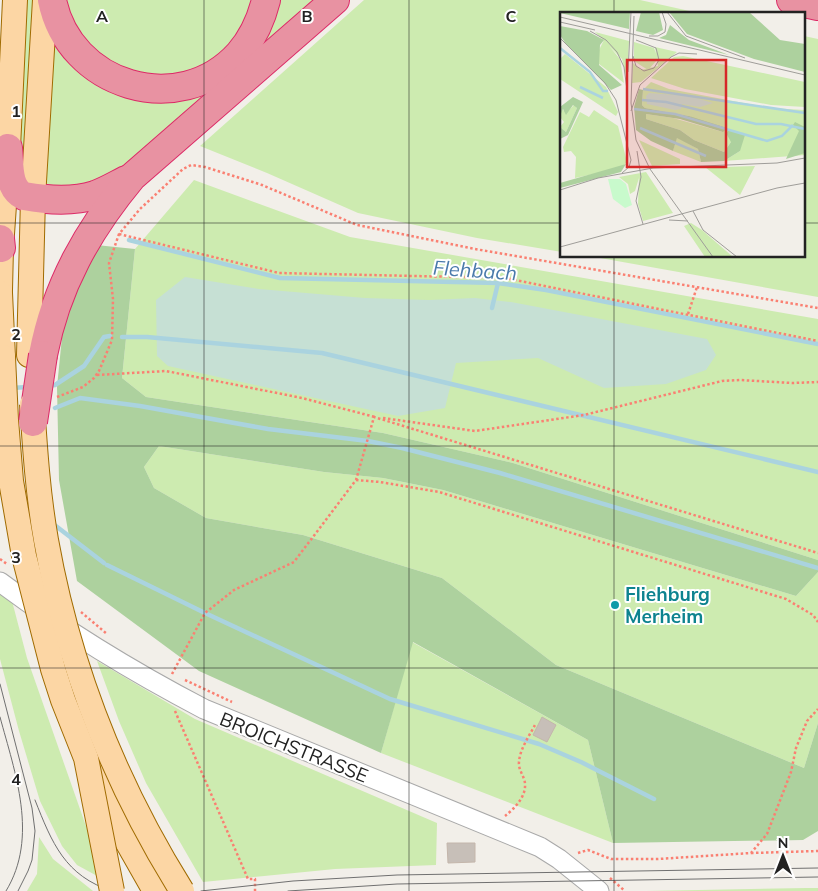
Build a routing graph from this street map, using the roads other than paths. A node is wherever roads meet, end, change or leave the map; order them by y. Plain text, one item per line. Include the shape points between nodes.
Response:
1 (15, 0) edge
2 (45, 0) edge
3 (52, 0) edge
4 (266, 0) edge
5 (335, 0) edge
6 (791, 0) edge
7 (818, 6) edge
8 (8, 148) junction
9 (132, 176) junction
10 (33, 198) junction
11 (0, 243) edge
12 (0, 291) edge
13 (0, 313) edge
14 (36, 355) junction
15 (33, 422) joint
16 (0, 582) edge
17 (86, 758) junction
18 (603, 884) edge
19 (112, 891) edge
20 (155, 891) edge
21 (182, 891) edge

1 - 8 main road
2 - 10 main road
3 - 4 highway via 62,30 88,63 124,83 165,89 205,78 239,54 252,38
5 - 9 highway
6 - 7 highway
8 - 10 highway via 14,189 18,194
8 - 11 main road
9 - 10 highway via 93,195 68,199
9 - 14 highway via 93,229 71,270
10 - 14 main road
11 - 12 main road
12 - 13 main road
13 - 17 main road, bridge via 11,481 24,556 53,669
14 - 15 highway, bridge
15 - 21 main road, bridge via 46,539 77,665 113,762 147,832
16 - 18 street, BROICHSTRASSE via 99,650 204,710 540,848
17 - 19 main road, bridge
17 - 20 main road, bridge

